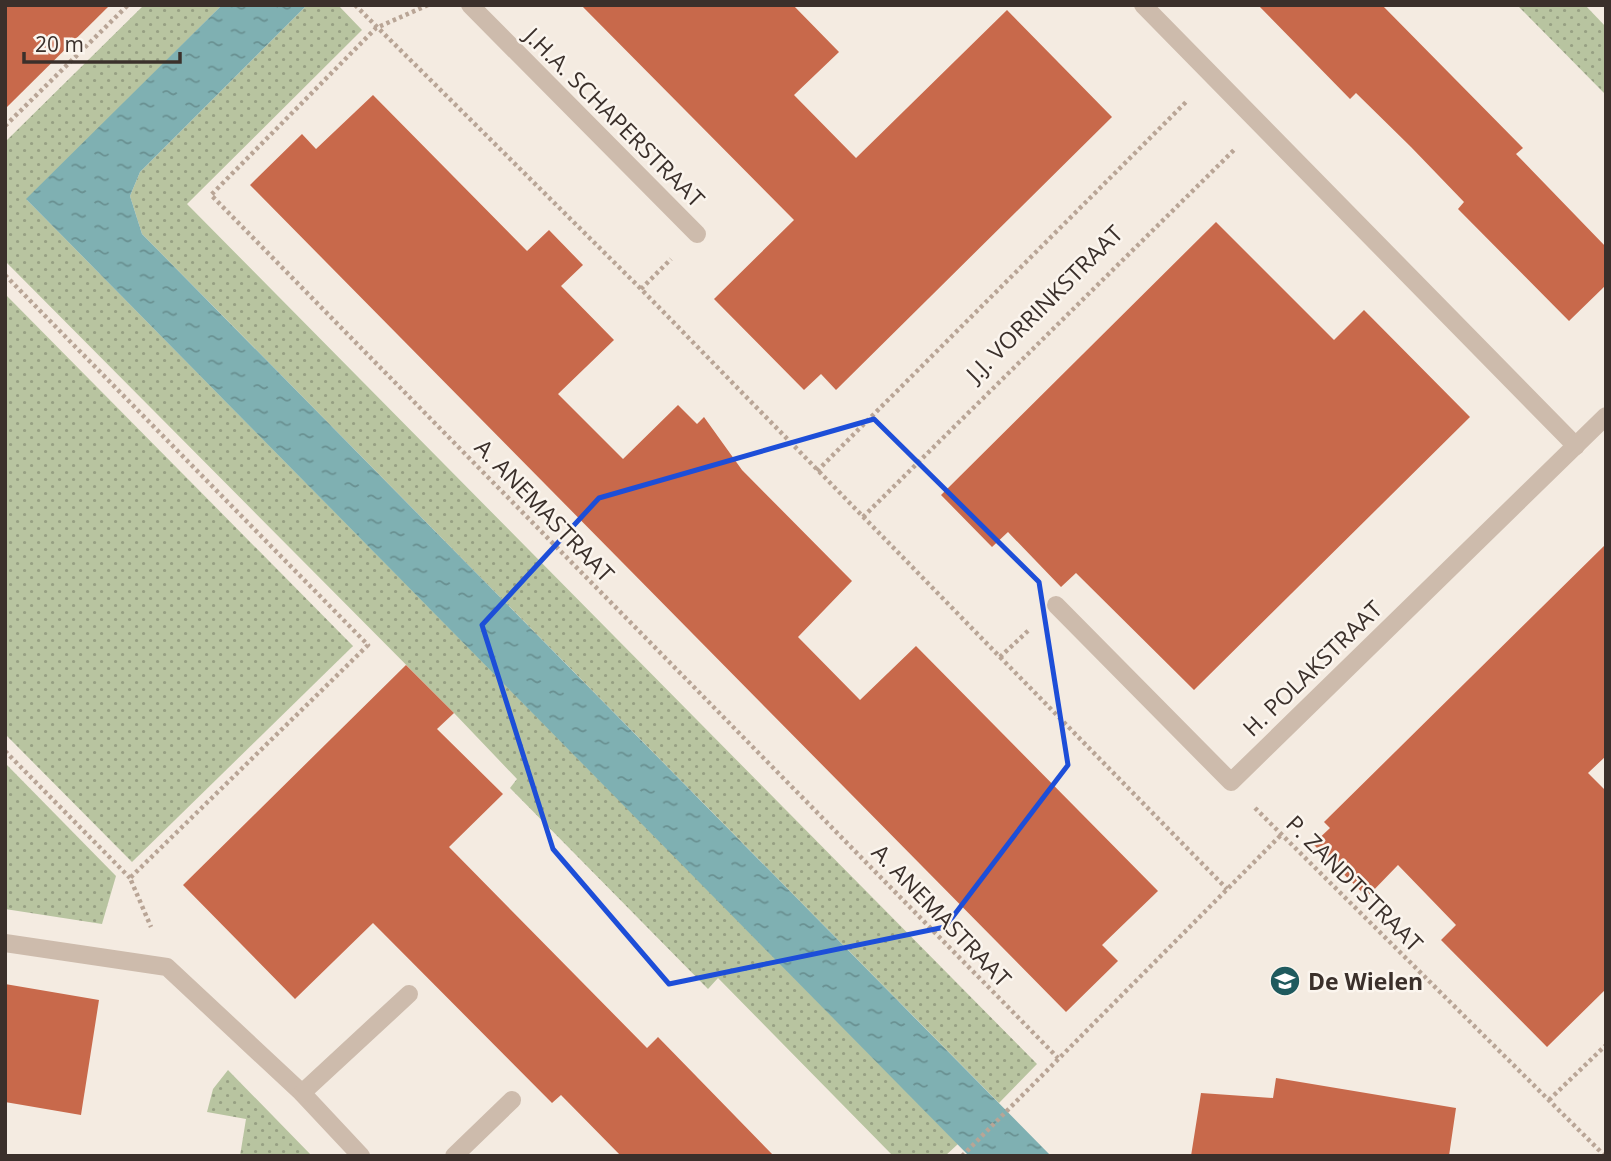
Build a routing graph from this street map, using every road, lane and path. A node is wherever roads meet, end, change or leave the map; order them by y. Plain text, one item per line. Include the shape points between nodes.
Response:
1 (128, 5) edge
2 (355, 5) edge
3 (428, 5) edge
4 (470, 5) edge
5 (1143, 5) edge
6 (376, 27) junction
7 (1212, 75) junction
8 (1260, 124) junction
9 (5, 126) edge
10 (697, 234) dead end
11 (5, 275) edge
12 (1606, 416) edge
13 (1576, 446) junction
14 (817, 471) junction
15 (863, 517) junction
16 (1056, 605) joint
17 (1000, 657) junction
18 (5, 751) edge
19 (1231, 782) junction
20 (1281, 835) junction
21 (130, 878) junction
22 (1227, 889) junction
23 (5, 943) edge
24 (167, 967) junction
25 (409, 994) dead end
26 (1606, 1045) edge
27 (1058, 1058) junction
28 (302, 1093) junction
29 (512, 1100) dead end
30 (1549, 1100) junction
31 (1604, 1154) edge
32 (361, 1156) edge
33 (454, 1156) edge
34 (962, 1156) edge

1 - 9 path
2 - 6 path
3 - 6 path, A. ANEMASTRAAT
4 - 10 street, J.H.A. SCHAPERSTRAAT
5 - 7 street
6 - 14 path
6 - 27 path, A. ANEMASTRAAT via 211,195
7 - 8 street
7 - 14 path, J.J. VORRINKSTRAAT
8 - 13 street
8 - 15 path, J.J. VORRINKSTRAAT
11 - 21 path via 368,645
12 - 13 street, H. POLAKSTRAAT
13 - 19 street, H. POLAKSTRAAT
14 - 15 path
15 - 17 path
16 - 17 path
16 - 19 street
17 - 22 path
18 - 21 path
19 - 20 path, P. ZANDTSTRAAT
20 - 22 path
20 - 30 path, P. ZANDTSTRAAT
21 - 24 path
22 - 27 path
23 - 24 street
24 - 28 street
25 - 28 street
26 - 30 path
27 - 34 path
28 - 32 street
29 - 33 street
30 - 31 path, P. ZANDTSTRAAT

